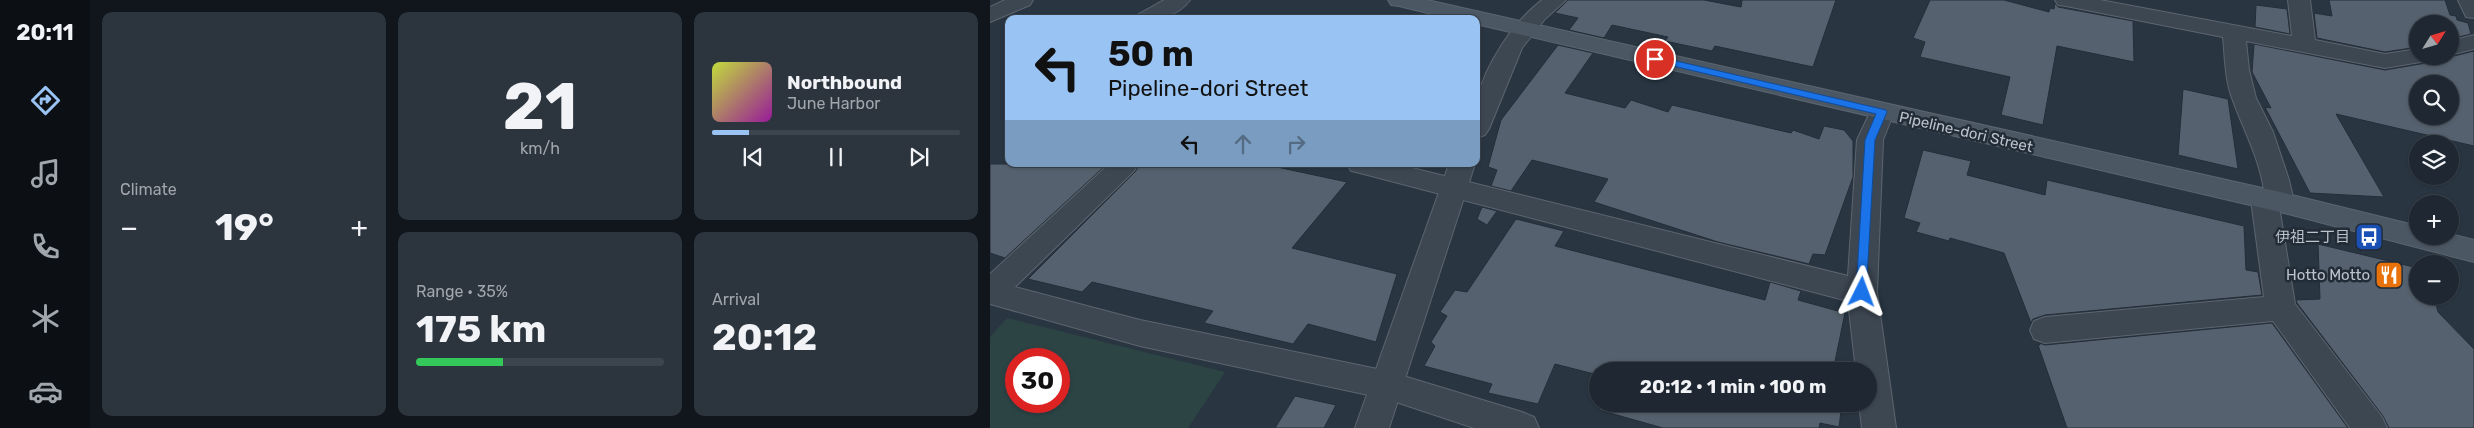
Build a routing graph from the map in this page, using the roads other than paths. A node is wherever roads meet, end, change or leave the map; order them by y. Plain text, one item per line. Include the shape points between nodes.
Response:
1 (1022, 0) edge
2 (1179, 0) edge
3 (1399, 0) edge
4 (1555, 0) edge
5 (2066, 0) edge
6 (2299, 0) edge
7 (2469, 0) edge
8 (2474, 12) edge
9 (990, 15) edge
10 (1154, 15) edge
11 (1468, 15) edge
12 (1480, 18) edge
13 (1527, 28) junction
14 (2234, 32) junction
15 (2474, 42) edge
16 (2304, 44) junction
17 (2459, 46) edge
18 (2409, 57) edge
19 (1882, 112) junction
20 (1480, 120) edge
21 (1122, 167) edge
22 (1386, 167) edge
23 (1457, 175) edge
24 (2273, 201) junction
25 (2474, 251) edge
26 (990, 292) edge
27 (1862, 292) junction
28 (2281, 308) junction
29 (2045, 330) dead end
30 (1387, 386) junction
31 (1372, 428) edge
32 (1522, 428) edge
33 (1879, 428) edge
34 (2370, 428) edge

1 - 9 street
2 - 10 street
3 - 11 main road, Pipeline-dori Street
4 - 13 street via 1537,14
5 - 14 street
6 - 16 street
7 - 8 street
12 - 13 main road, Pipeline-dori Street
13 - 19 main road, Pipeline-dori Street
13 - 20 street via 1511,46
14 - 16 street
14 - 24 street via 2237,70 2244,98 2260,132 2276,180
15 - 17 street
16 - 18 street via 2385,61
19 - 24 main road, Pipeline-dori Street
19 - 27 street via 1870,140
21 - 26 street
22 - 23 street
23 - 27 street
23 - 30 street
24 - 25 main road, Pipeline-dori Street
24 - 28 street
26 - 30 street via 1140,333
27 - 33 street
28 - 29 street
28 - 34 street
30 - 31 street
30 - 32 street

